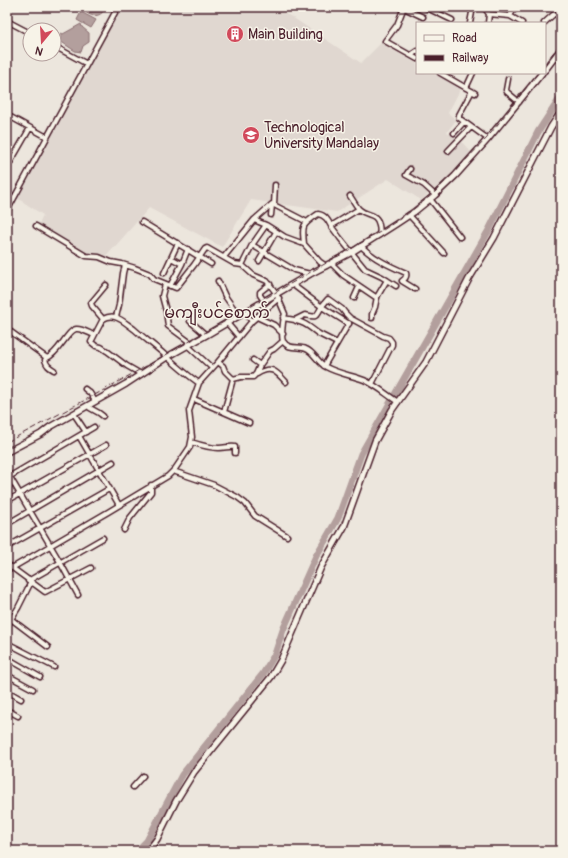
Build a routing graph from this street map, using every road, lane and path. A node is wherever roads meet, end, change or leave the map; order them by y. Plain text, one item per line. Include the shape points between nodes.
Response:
1 (118, 7) edge
2 (404, 7) edge
3 (425, 7) edge
4 (473, 7) edge
5 (484, 7) edge
6 (514, 7) edge
7 (489, 14) junction
8 (510, 16) junction
9 (423, 17) dead end
10 (561, 17) edge
11 (452, 20) dead end
12 (7, 21) edge
13 (470, 22) edge
14 (488, 22) edge
15 (520, 22) edge
16 (545, 22) edge
17 (22, 29) edge
18 (561, 49) edge
19 (62, 50) edge
20 (416, 52) edge
21 (411, 55) junction
22 (416, 58) edge
23 (87, 64) junction
24 (546, 69) edge
25 (442, 74) edge
26 (473, 74) edge
27 (541, 74) edge
28 (508, 79) dead end
29 (466, 88) junction
30 (519, 102) junction
31 (561, 112) edge
32 (7, 115) edge
33 (464, 122) junction
34 (471, 127) junction
35 (30, 128) junction
36 (454, 134) dead end
37 (47, 137) junction
38 (488, 139) junction
39 (448, 151) dead end
40 (7, 168) edge
41 (410, 169) dead end
42 (275, 185) dead end
43 (350, 196) dead end
44 (433, 197) junction
45 (273, 205) junction
46 (359, 209) junction
47 (7, 211) edge
48 (270, 215) dead end
49 (410, 215) junction
50 (254, 220) junction
51 (142, 222) dead end
52 (307, 222) junction
53 (266, 225) junction
54 (36, 226) dead end
55 (331, 226) junction
56 (276, 232) junction
57 (379, 235) junction
58 (460, 237) dead end
59 (178, 243) junction
60 (304, 244) junction
61 (252, 245) junction
62 (361, 246) junction
63 (188, 249) junction
64 (264, 252) junction
65 (352, 252) junction
66 (444, 253) dead end
67 (200, 256) junction
68 (224, 257) junction
69 (171, 258) junction
70 (259, 261) dead end
71 (331, 262) junction
72 (182, 264) junction
73 (211, 264) dead end
74 (125, 265) junction
75 (242, 265) junction
76 (326, 266) junction
77 (164, 273) dead end
78 (310, 274) junction
79 (387, 280) junction
80 (218, 281) dead end
81 (270, 284) junction
82 (106, 285) dead end
83 (168, 285) junction
84 (293, 285) junction
85 (396, 286) dead end
86 (359, 287) junction
87 (415, 289) dead end
88 (278, 296) junction
89 (354, 298) dead end
90 (377, 298) junction
91 (264, 301) junction
92 (322, 307) junction
93 (245, 313) junction
94 (239, 316) junction
95 (116, 317) junction
96 (257, 317) junction
97 (283, 318) junction
98 (350, 318) junction
99 (372, 318) dead end
100 (103, 319) junction
101 (295, 320) junction
102 (190, 321) dead end
103 (252, 321) junction
104 (227, 323) junction
105 (349, 324) junction
106 (7, 329) edge
107 (283, 334) junction
108 (94, 335) junction
109 (206, 335) junction
110 (239, 336) junction
111 (283, 341) junction
112 (337, 343) junction
113 (189, 344) junction
114 (167, 357) junction
115 (47, 358) junction
116 (253, 360) dead end
117 (218, 362) junction
118 (260, 365) junction
119 (324, 366) junction
120 (212, 368) junction
121 (54, 370) dead end
122 (141, 374) junction
123 (256, 374) junction
124 (233, 379) junction
125 (286, 382) dead end
126 (199, 383) junction
127 (372, 384) junction
128 (85, 388) dead end
129 (194, 399) junction
130 (95, 401) junction
131 (396, 401) junction
132 (89, 404) junction
133 (224, 412) junction
134 (74, 414) junction
135 (102, 416) dead end
136 (249, 422) dead end
137 (94, 427) dead end
138 (86, 432) junction
139 (79, 436) junction
140 (191, 442) junction
141 (106, 445) dead end
142 (7, 452) edge
143 (235, 453) dead end
144 (89, 454) junction
145 (113, 462) dead end
146 (99, 471) junction
147 (173, 471) junction
148 (7, 472) edge
149 (8, 477) edge
150 (151, 485) junction
151 (109, 489) junction
152 (20, 494) junction
153 (7, 501) edge
154 (119, 505) junction
155 (30, 511) junction
156 (7, 524) edge
157 (40, 528) junction
158 (124, 530) dead end
159 (287, 536) dead end
160 (103, 538) dead end
161 (50, 546) junction
162 (7, 547) edge
163 (60, 562) junction
164 (7, 564) edge
165 (12, 568) junction
166 (91, 568) dead end
167 (70, 579) junction
168 (30, 582) junction
169 (78, 595) dead end
170 (11, 619) junction
171 (7, 626) edge
172 (7, 643) edge
173 (48, 646) dead end
174 (7, 658) edge
175 (54, 667) dead end
176 (7, 675) edge
177 (40, 677) dead end
178 (33, 689) dead end
179 (7, 691) edge
180 (21, 699) dead end
181 (7, 710) edge
182 (18, 716) dead end
183 (144, 776) dead end
184 (133, 787) dead end
185 (148, 851) edge

1 - 23 street
2 - 9 street
2 - 21 street via 397,25 385,41
3 - 11 street
4 - 13 street
5 - 7 street
6 - 8 street
7 - 8 street
7 - 14 street
8 - 15 street
10 - 16 street via 554,14
12 - 17 street
18 - 24 street
19 - 23 street
20 - 21 street
21 - 22 street
23 - 37 street
25 - 29 street
26 - 29 street
27 - 30 street
28 - 30 street via 506,90
29 - 33 street via 474,92 459,117
30 - 38 street
31 - 131 street via 426,362
32 - 35 street
33 - 34 street
33 - 36 street
34 - 38 street
34 - 39 street
35 - 37 street
35 - 40 street
37 - 47 street
38 - 44 street
41 - 44 street via 407,176 424,185
42 - 45 street
43 - 46 street
44 - 49 street
44 - 58 street
45 - 48 street
45 - 50 street
45 - 52 street
46 - 55 street
46 - 57 street via 376,218
49 - 57 street
49 - 66 street
50 - 53 street
50 - 68 street
51 - 59 street
52 - 55 street via 320,214
52 - 60 street via 303,230
53 - 56 street
53 - 61 street
54 - 74 street via 86,256
55 - 65 street
56 - 60 street
56 - 64 street
57 - 62 street
59 - 63 street
59 - 69 street
60 - 76 street
61 - 64 street
61 - 75 street
62 - 65 street
62 - 87 street via 374,257 406,273 402,281
63 - 67 street
63 - 72 street
64 - 70 street
64 - 78 street via 294,270
65 - 71 street
65 - 79 street via 365,269
67 - 68 street via 206,248
67 - 73 street
67 - 83 street via 177,288
68 - 75 street
69 - 72 street
69 - 77 street
71 - 76 street
71 - 86 street via 342,275
72 - 83 street
74 - 83 street via 150,274 154,279
74 - 95 street
75 - 81 street via 253,275
76 - 78 street
78 - 84 street
79 - 85 street
79 - 90 street
80 - 94 street
81 - 88 street
81 - 91 street via 260,292
82 - 100 street via 91,303
83 - 113 street via 162,296 168,326
84 - 88 street
84 - 92 street
86 - 89 street
86 - 90 street
88 - 91 street
88 - 96 street
88 - 97 street via 285,314
90 - 99 street
91 - 93 street
92 - 98 street via 328,299
92 - 101 street via 315,317 304,315
92 - 105 street
93 - 94 street
93 - 103 street
94 - 104 street
95 - 100 street
95 - 114 street
96 - 103 street
96 - 107 street via 274,325
97 - 101 street
97 - 107 street
98 - 105 street
98 - 127 street via 392,342
100 - 108 street
101 - 112 street via 307,324
102 - 109 street
103 - 110 street
104 - 109 street
104 - 110 street
105 - 112 street
106 - 115 street
107 - 111 street
108 - 115 street via 75,329
108 - 122 street via 91,342
109 - 113 street
110 - 117 street
111 - 118 street via 270,351
111 - 119 street via 287,345 311,352
112 - 119 street
113 - 114 street
113 - 120 street
114 - 122 street
114 - 126 street
115 - 121 street via 46,364
116 - 118 street
117 - 120 street
117 - 124 street
118 - 123 street
119 - 127 street
120 - 126 street
122 - 130 street
123 - 124 street via 253,377
123 - 125 street via 263,370 273,370
124 - 133 street
126 - 129 street
127 - 131 street
128 - 130 street
129 - 133 street
129 - 140 street via 189,411
130 - 132 street
131 - 185 street via 375,441 344,527 321,567 281,660 271,677 194,772
132 - 134 street
132 - 135 street via 90,408
133 - 136 street
134 - 138 street
134 - 142 street
137 - 138 street
138 - 139 street
139 - 144 street
139 - 149 street
140 - 143 street via 217,448 235,447
140 - 147 street via 181,462
141 - 144 street
144 - 146 street
144 - 152 street
145 - 146 street
146 - 151 street
146 - 155 street
147 - 150 street
147 - 159 street via 214,485 236,497 255,516
148 - 149 street
149 - 152 street
150 - 154 street
150 - 158 street via 151,492 130,518
151 - 154 street
151 - 157 street
152 - 153 street
152 - 155 street
154 - 161 street
155 - 156 street
155 - 157 street
157 - 161 street
157 - 162 street
160 - 163 street
161 - 163 street
161 - 165 street
163 - 167 street
163 - 168 street
164 - 165 street
165 - 168 street
166 - 167 street
167 - 168 street via 45,592
167 - 169 street
168 - 170 street
170 - 171 street
170 - 173 street
172 - 175 street
174 - 177 street
176 - 178 street
179 - 180 street
181 - 182 street
183 - 184 street

